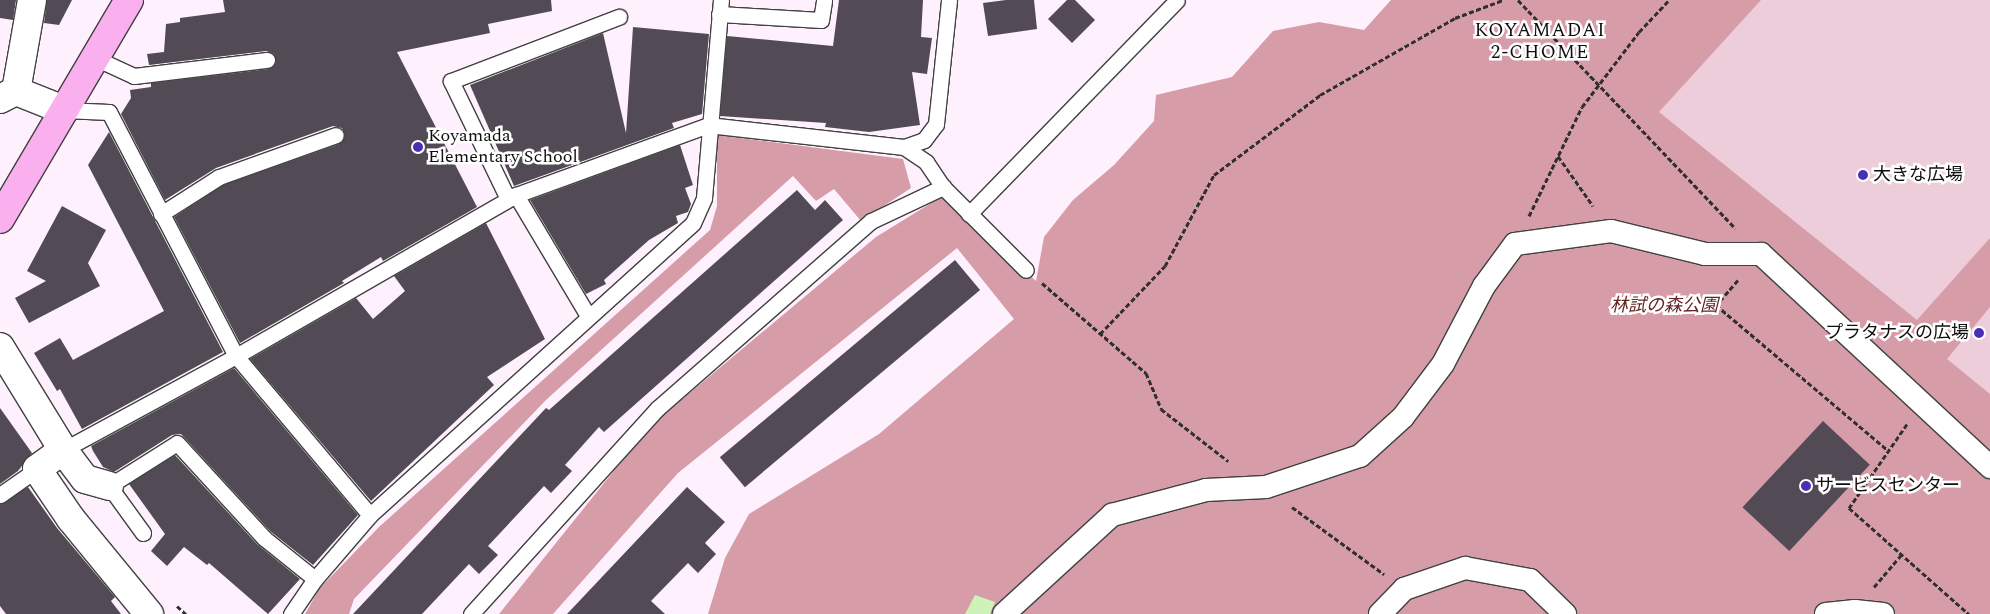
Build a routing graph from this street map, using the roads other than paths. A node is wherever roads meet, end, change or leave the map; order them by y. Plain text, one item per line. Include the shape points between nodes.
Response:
1 (32, 0) edge
2 (129, 0) edge
3 (824, 0) edge
4 (949, 0) edge
5 (1177, 0) edge
6 (720, 7) edge
7 (619, 17) dead end
8 (95, 58) junction
9 (267, 60) dead end
10 (8, 95) edge
11 (64, 110) junction
12 (708, 125) junction
13 (336, 135) dead end
14 (904, 147) junction
15 (942, 187) junction
16 (512, 197) junction
17 (161, 214) junction
18 (969, 214) junction
19 (0, 220) edge
20 (1026, 270) road end
21 (588, 316) junction
22 (0, 347) edge
23 (236, 356) junction
24 (63, 450) junction
25 (1990, 467) edge
26 (36, 469) junction
27 (109, 486) junction
28 (0, 495) edge
29 (370, 514) junction
30 (143, 532) dead end
31 (315, 579) junction
32 (149, 614) edge
33 (291, 614) edge
34 (471, 614) edge
35 (1004, 614) edge
36 (1380, 614) edge
37 (1566, 614) edge
38 (1826, 614) edge
39 (1883, 614) edge

1 - 10 street
2 - 8 main road
3 - 6 lane via 821,20
4 - 14 lane via 936,124 924,140
5 - 18 lane
6 - 12 lane
7 - 16 lane via 451,81
8 - 9 lane via 134,76
8 - 11 main road
10 - 11 street
11 - 17 lane via 109,112
11 - 19 main road
12 - 14 lane
12 - 16 lane
12 - 21 lane via 704,198 693,222
13 - 17 lane via 219,177
14 - 15 lane via 926,162
15 - 18 lane
15 - 34 lane via 871,221 658,408
16 - 21 lane
16 - 23 lane
17 - 23 lane
18 - 20 lane
21 - 29 lane
22 - 24 street
23 - 24 lane
23 - 29 lane
24 - 26 street
24 - 27 street via 85,480
25 - 35 street via 1761,254 1705,254 1611,231 1515,244 1484,286 1443,364 1403,417 1360,456 1266,488 1206,490 1112,515
26 - 28 lane
26 - 32 street via 71,519
27 - 30 lane
27 - 31 lane via 177,443 264,538
29 - 31 lane
31 - 33 lane
36 - 37 street via 1404,590 1465,568 1530,580
38 - 39 street via 1855,611

